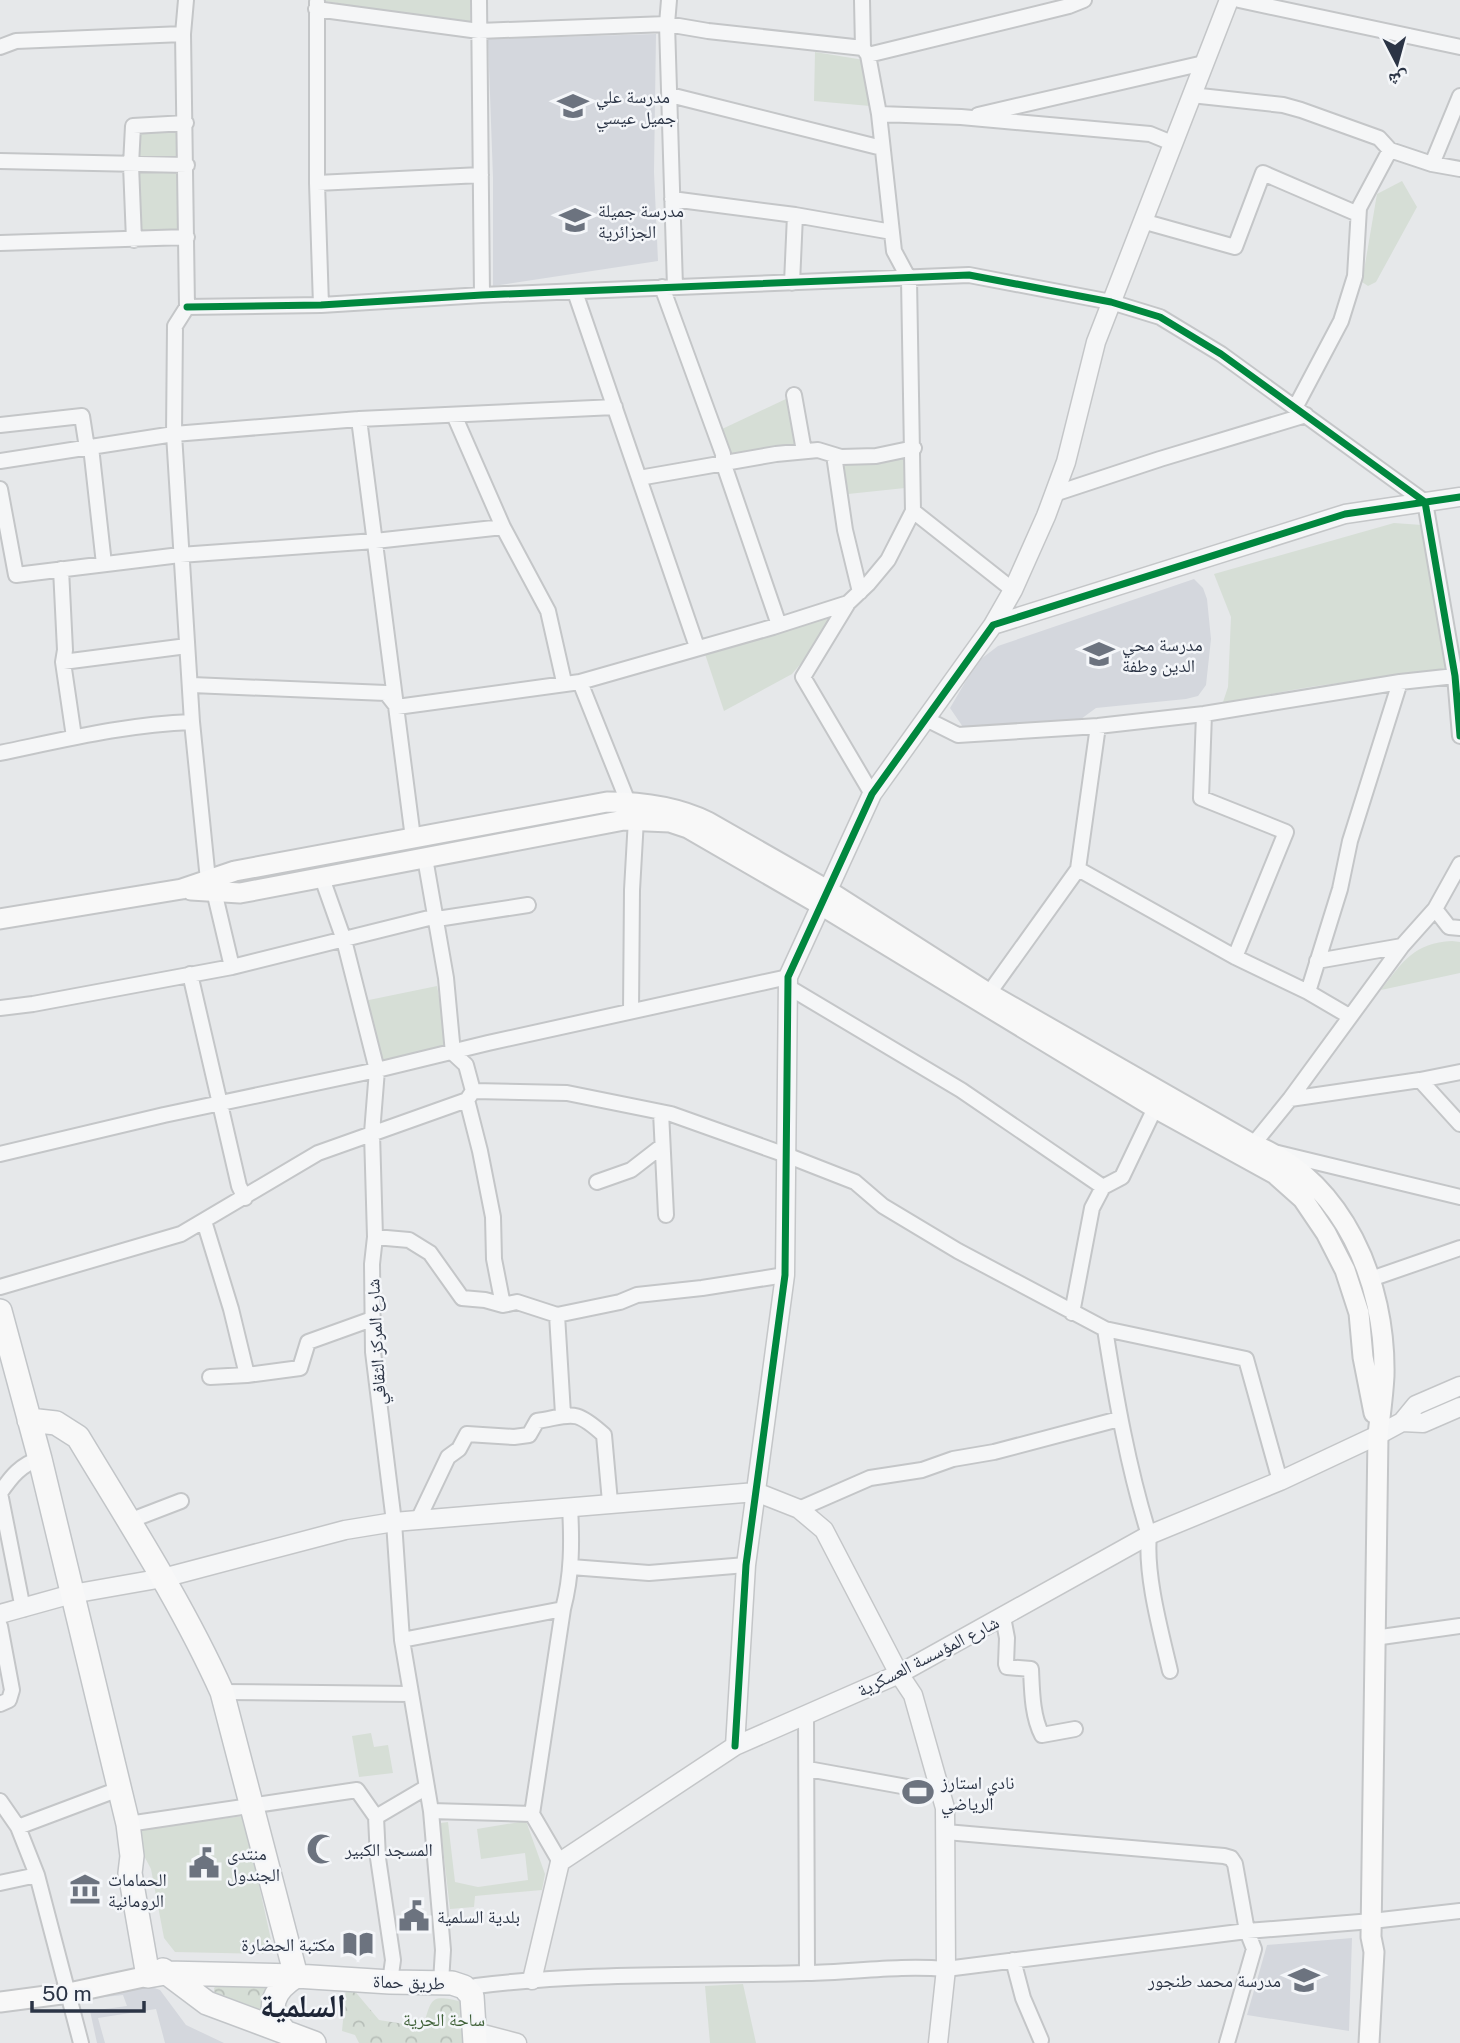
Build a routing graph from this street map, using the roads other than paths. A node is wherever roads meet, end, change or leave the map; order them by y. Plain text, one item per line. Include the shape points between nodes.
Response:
1 (186, 0) edge
2 (479, 0) edge
3 (669, 0) edge
4 (862, 0) edge
5 (1084, 0) edge
6 (1229, 0) edge
7 (1240, 0) edge
8 (317, 5) edge
9 (667, 24) junction
10 (479, 31) junction
11 (183, 34) junction
12 (0, 47) edge
13 (1460, 47) edge
14 (866, 51) junction
15 (1204, 63) junction
16 (670, 95) junction
17 (1191, 95) junction
18 (1460, 96) edge
19 (879, 114) junction
20 (966, 117) junction
21 (186, 123) junction
22 (1172, 143) junction
23 (882, 148) junction
24 (1390, 150) junction
25 (0, 161) edge
26 (1432, 164) junction
27 (131, 165) junction
28 (187, 165) junction
29 (1460, 169) edge
30 (481, 175) junction
31 (317, 183) junction
32 (673, 199) junction
33 (1358, 214) junction
34 (795, 215) junction
35 (1142, 221) junction
36 (892, 232) junction
37 (187, 237) junction
38 (134, 240) junction
39 (0, 243) edge
40 (909, 279) junction
41 (792, 283) junction
42 (669, 287) junction
43 (575, 292) junction
44 (482, 295) junction
45 (1111, 302) junction
46 (321, 305) junction
47 (187, 306) junction
48 (794, 396) dead end
49 (615, 407) junction
50 (1301, 411) junction
51 (454, 415) junction
52 (359, 419) junction
53 (0, 425) edge
54 (174, 434) junction
55 (89, 447) junction
56 (914, 448) junction
57 (804, 451) junction
58 (834, 455) junction
59 (0, 461) edge
60 (723, 462) junction
61 (639, 478) junction
62 (0, 489) edge
63 (1054, 494) junction
64 (1460, 497) edge
65 (1425, 502) junction
66 (913, 511) junction
67 (503, 527) junction
68 (375, 541) junction
69 (180, 555) junction
70 (104, 564) junction
71 (61, 569) junction
72 (1013, 590) junction
73 (860, 592) junction
74 (848, 603) junction
75 (779, 625) junction
76 (993, 625) junction
77 (1455, 645) edge
78 (187, 646) junction
79 (697, 647) junction
80 (63, 662) junction
81 (1455, 676) junction
82 (580, 681) junction
83 (565, 682) junction
84 (1400, 682) junction
85 (192, 685) junction
86 (397, 706) junction
87 (1205, 714) junction
88 (926, 719) junction
89 (192, 722) junction
90 (1098, 726) junction
91 (1460, 736) edge
92 (74, 737) junction
93 (0, 753) edge
94 (872, 794) junction
95 (632, 811) junction
96 (413, 838) junction
97 (425, 858) junction
98 (1460, 864) edge
99 (1078, 869) junction
100 (322, 878) junction
101 (211, 886) junction
102 (824, 898) junction
103 (528, 905) dead end
104 (1435, 909) junction
105 (437, 918) junction
106 (0, 919) edge
107 (1460, 928) edge
108 (344, 940) junction
109 (1402, 946) junction
110 (1235, 957) junction
111 (1317, 961) junction
112 (232, 967) junction
113 (190, 974) junction
114 (789, 982) junction
115 (1308, 992) junction
116 (985, 998) junction
117 (0, 1009) edge
118 (631, 1011) junction
119 (1349, 1016) junction
120 (453, 1053) junction
121 (377, 1070) junction
122 (1460, 1072) edge
123 (1420, 1080) junction
124 (470, 1096) junction
125 (1290, 1099) junction
126 (219, 1104) junction
127 (1156, 1108) junction
128 (661, 1112) junction
129 (1460, 1124) edge
130 (372, 1133) junction
131 (662, 1146) junction
132 (1255, 1150) junction
133 (0, 1154) edge
134 (786, 1155) junction
135 (597, 1182) dead end
136 (1103, 1187) junction
137 (1460, 1197) edge
138 (245, 1198) junction
139 (666, 1215) dead end
140 (204, 1221) junction
141 (375, 1237) junction
142 (1460, 1248) edge
143 (785, 1275) junction
144 (1371, 1279) junction
145 (0, 1287) edge
146 (503, 1305) junction
147 (0, 1311) edge
148 (1072, 1313) junction
149 (557, 1315) junction
150 (373, 1319) junction
151 (1105, 1329) junction
152 (247, 1375) junction
153 (210, 1377) dead end
154 (1460, 1386) edge
155 (1460, 1407) edge
156 (563, 1414) junction
157 (1119, 1419) junction
158 (29, 1420) junction
159 (1402, 1422) junction
160 (1378, 1435) junction
161 (40, 1459) junction
162 (1280, 1481) junction
163 (756, 1492) junction
164 (181, 1502) dead end
165 (610, 1503) junction
166 (570, 1507) junction
167 (799, 1509) junction
168 (418, 1520) junction
169 (129, 1521) junction
170 (394, 1522) junction
171 (1149, 1535) junction
172 (747, 1565) junction
173 (571, 1567) junction
174 (163, 1578) junction
175 (72, 1594) junction
176 (23, 1609) junction
177 (563, 1609) junction
178 (0, 1614) edge
179 (1003, 1617) junction
180 (0, 1626) edge
181 (1460, 1626) edge
182 (1374, 1639) junction
183 (402, 1640) junction
184 (1170, 1671) dead end
185 (899, 1674) junction
186 (222, 1692) junction
187 (411, 1694) junction
188 (0, 1704) edge
189 (806, 1714) junction
190 (1075, 1729) dead end
191 (735, 1746) junction
192 (808, 1769) junction
193 (427, 1787) junction
194 (119, 1788) junction
195 (940, 1793) junction
196 (0, 1801) edge
197 (251, 1806) junction
198 (431, 1811) junction
199 (532, 1814) junction
200 (376, 1817) junction
201 (128, 1824) junction
202 (18, 1826) junction
203 (946, 1832) junction
204 (560, 1862) junction
205 (37, 1875) junction
206 (0, 1883) edge
207 (1460, 1911) edge
208 (1371, 1929) junction
209 (1247, 1931) junction
210 (1013, 1960) junction
211 (946, 1969) junction
212 (807, 1973) junction
213 (157, 1974) junction
214 (296, 1976) junction
215 (533, 1980) junction
216 (390, 1982) junction
217 (441, 1982) junction
218 (469, 1991) junction
219 (69, 1993) junction
220 (0, 2002) edge
221 (285, 2032) junction
222 (475, 2038) edge
223 (1041, 2040) dead end
224 (81, 2043) edge
225 (314, 2043) edge
226 (517, 2043) edge
227 (938, 2043) edge
228 (1227, 2043) edge
229 (1356, 2043) edge
230 (1369, 2043) edge

1 - 11 street
2 - 10 street
3 - 9 street
4 - 14 street
5 - 14 street
6 - 15 street
7 - 13 street
8 - 10 street
8 - 31 street
9 - 10 street
9 - 14 street
9 - 16 street
10 - 30 street
11 - 12 street via 16,41
11 - 21 street
14 - 19 street
15 - 17 street
15 - 20 street
16 - 23 street
16 - 32 street
17 - 22 street
17 - 24 street via 1283,105 1379,138
18 - 26 street
19 - 20 street
19 - 23 street
20 - 22 street via 1150,134
21 - 27 street via 133,126
21 - 28 street
22 - 35 street
23 - 36 street
24 - 26 street
24 - 33 street
25 - 27 street
26 - 29 street
27 - 28 street
27 - 38 street
28 - 37 street
30 - 31 street
30 - 44 street
31 - 46 street
32 - 34 street
32 - 42 street
33 - 35 street via 1263,173 1235,247
33 - 50 street via 1355,276
34 - 36 street
34 - 41 street
35 - 45 street
36 - 40 street via 894,251
37 - 38 street
37 - 47 street
38 - 39 street
40 - 41 street
40 - 45 street via 969,275
40 - 56 street
41 - 42 street
42 - 43 street
42 - 60 street
43 - 44 street
43 - 49 street
44 - 46 street
45 - 50 street via 1160,317
45 - 63 street
46 - 47 street
47 - 54 street via 175,326
48 - 57 street
49 - 51 street
49 - 61 street
50 - 63 street
50 - 65 street
51 - 52 street
51 - 67 street
52 - 54 street
52 - 68 street
53 - 55 street via 82,416
54 - 55 street
54 - 69 street
55 - 59 street
55 - 70 street
56 - 58 street via 876,456
56 - 66 street
57 - 58 street
57 - 60 street
58 - 73 street
60 - 61 street
60 - 75 street
61 - 79 street
62 - 71 street via 16,575
63 - 72 street
64 - 65 street
65 - 76 street via 1345,514
65 - 77 street
66 - 72 street
66 - 73 street via 888,560
67 - 68 street
67 - 83 street via 548,611
68 - 69 street
68 - 86 street
69 - 70 street
69 - 78 street
70 - 71 street
71 - 80 street
72 - 76 street
73 - 74 street
74 - 75 street
74 - 94 street via 803,677
75 - 79 street
76 - 88 street
77 - 81 street
78 - 80 street
78 - 85 street
79 - 82 street
80 - 92 street
81 - 84 street
81 - 91 street
82 - 83 street
82 - 95 street
83 - 86 street
84 - 87 street
84 - 111 street
85 - 86 street via 386,693
85 - 89 street
86 - 96 street
87 - 90 street
87 - 110 street via 1201,798 1286,832
88 - 90 street via 958,735
88 - 94 street
89 - 92 street
89 - 101 street
90 - 99 street
92 - 93 street
94 - 102 street
95 - 96 main road via 607,802
95 - 97 main road via 597,824
95 - 102 main road via 688,828
95 - 118 street
96 - 101 main road via 235,871
97 - 100 main road
97 - 105 street
98 - 104 street
99 - 110 street
99 - 116 street
100 - 101 main road via 240,893
100 - 108 street, شارع المركز الثقافي
101 - 106 main road
101 - 112 street
102 - 114 street
102 - 116 main road
103 - 105 street
104 - 107 street via 1448,927
104 - 109 street
105 - 108 street
105 - 120 street
108 - 112 street
108 - 121 street, شارع المركز الثقافي
109 - 111 street
109 - 119 street
110 - 115 street
111 - 115 street
112 - 113 street
113 - 117 street
113 - 126 street
114 - 118 street
114 - 134 street
114 - 136 street via 961,1090
115 - 119 street
116 - 127 main road
116 - 132 main road
118 - 120 street
119 - 125 street
120 - 121 street
120 - 124 street via 467,1065
121 - 126 street
121 - 130 street, شارع المركز الثقافي
122 - 123 street
123 - 125 street
123 - 129 street
124 - 128 street via 567,1093
124 - 130 street
124 - 146 street via 493,1217 494,1259
125 - 132 street
126 - 133 street
126 - 138 street
127 - 132 main road
127 - 136 street via 1122,1177
128 - 131 street
128 - 134 street
130 - 138 street via 318,1153
130 - 141 street, شارع المركز الثقافي
131 - 135 street via 631,1170
131 - 139 street
132 - 137 street
132 - 144 main road via 1314,1182 1354,1239
132 - 160 main road via 1303,1199 1345,1269 1359,1313
134 - 143 street
134 - 148 street via 855,1182 894,1213
136 - 148 street via 1092,1208
138 - 140 street
140 - 145 street via 181,1234
140 - 152 street
141 - 146 street via 409,1240 430,1253 462,1298
141 - 150 street, شارع المركز الثقافي
142 - 144 street
143 - 149 street via 637,1295
143 - 163 street
144 - 160 main road via 1384,1375
146 - 149 street via 517,1302
147 - 158 main road
148 - 151 street
149 - 156 street
150 - 152 street via 308,1342 300,1368
150 - 170 street, شارع المركز الثقافي via 374,1364
151 - 157 street
151 - 162 street via 1246,1359
152 - 153 street
154 - 159 street via 1416,1405
155 - 159 street via 1423,1423
156 - 165 street via 580,1416 604,1435
156 - 168 street via 537,1421 529,1435 467,1434 448,1457
157 - 167 street via 922,1470 870,1478
157 - 171 street
158 - 161 main road
158 - 169 main road via 56,1423 78,1437
159 - 160 street, شارع المؤسسة العسكرية
160 - 162 street, شارع المؤسسة العسكرية
160 - 182 main road
161 - 175 main road
161 - 176 street via 27,1462 1,1493
162 - 171 street, شارع المؤسسة العسكرية
163 - 165 street
163 - 167 street
163 - 172 street
164 - 169 street
165 - 166 street
166 - 168 street
166 - 173 street
167 - 185 street via 824,1530
168 - 170 street
169 - 174 main road
170 - 174 street via 345,1530
170 - 183 street, شارع المركز الثقافي
171 - 179 street, شارع المؤسسة العسكرية
171 - 184 street via 1154,1593
172 - 173 street via 649,1573
172 - 191 street
173 - 177 street
174 - 175 street
174 - 186 main road
175 - 176 street
175 - 194 main road
176 - 178 street
177 - 183 street
177 - 199 street
179 - 185 street, شارع المؤسسة العسكرية
179 - 190 street via 1006,1664 1031,1668 1042,1735
180 - 188 street via 12,1690 9,1700
181 - 182 street
182 - 208 main road
183 - 187 street, شارع المركز الثقافي
185 - 189 street, شارع المؤسسة العسكرية
185 - 195 street via 913,1695
186 - 187 street
186 - 197 main road
187 - 193 street, شارع المركز الثقافي
189 - 191 street, شارع المؤسسة العسكرية
189 - 192 street
191 - 204 street, شارع المؤسسة العسكرية
192 - 195 street
192 - 212 street
193 - 198 street, شارع المركز الثقافي
193 - 200 street
194 - 201 main road
194 - 202 street
195 - 203 street
196 - 202 street
197 - 200 street via 357,1790
197 - 201 street
197 - 214 main road
198 - 199 street
198 - 217 street, شارع المركز الثقافي via 443,1950
199 - 204 street
200 - 216 street via 393,1960
201 - 213 main road
202 - 205 street
203 - 209 street via 1231,1858
203 - 211 street
204 - 215 street
205 - 206 street
205 - 219 street
207 - 208 street
208 - 209 street
208 - 229 main road via 1363,1951
208 - 230 main road
209 - 210 street
209 - 228 street via 1254,1949
210 - 211 street
210 - 223 street
211 - 212 street
211 - 227 street
212 - 215 street
213 - 214 main road, طريق حماة
213 - 219 main road
213 - 221 main road via 207,2003
214 - 216 main road, طريق حماة
214 - 221 main road via 274,1999 277,2023
215 - 218 street via 476,1986
216 - 217 main road, طريق حماة
217 - 218 main road, طريق حماة
218 - 222 main road, طريق حماة
219 - 220 main road
219 - 224 street
221 - 225 main road
222 - 226 street

